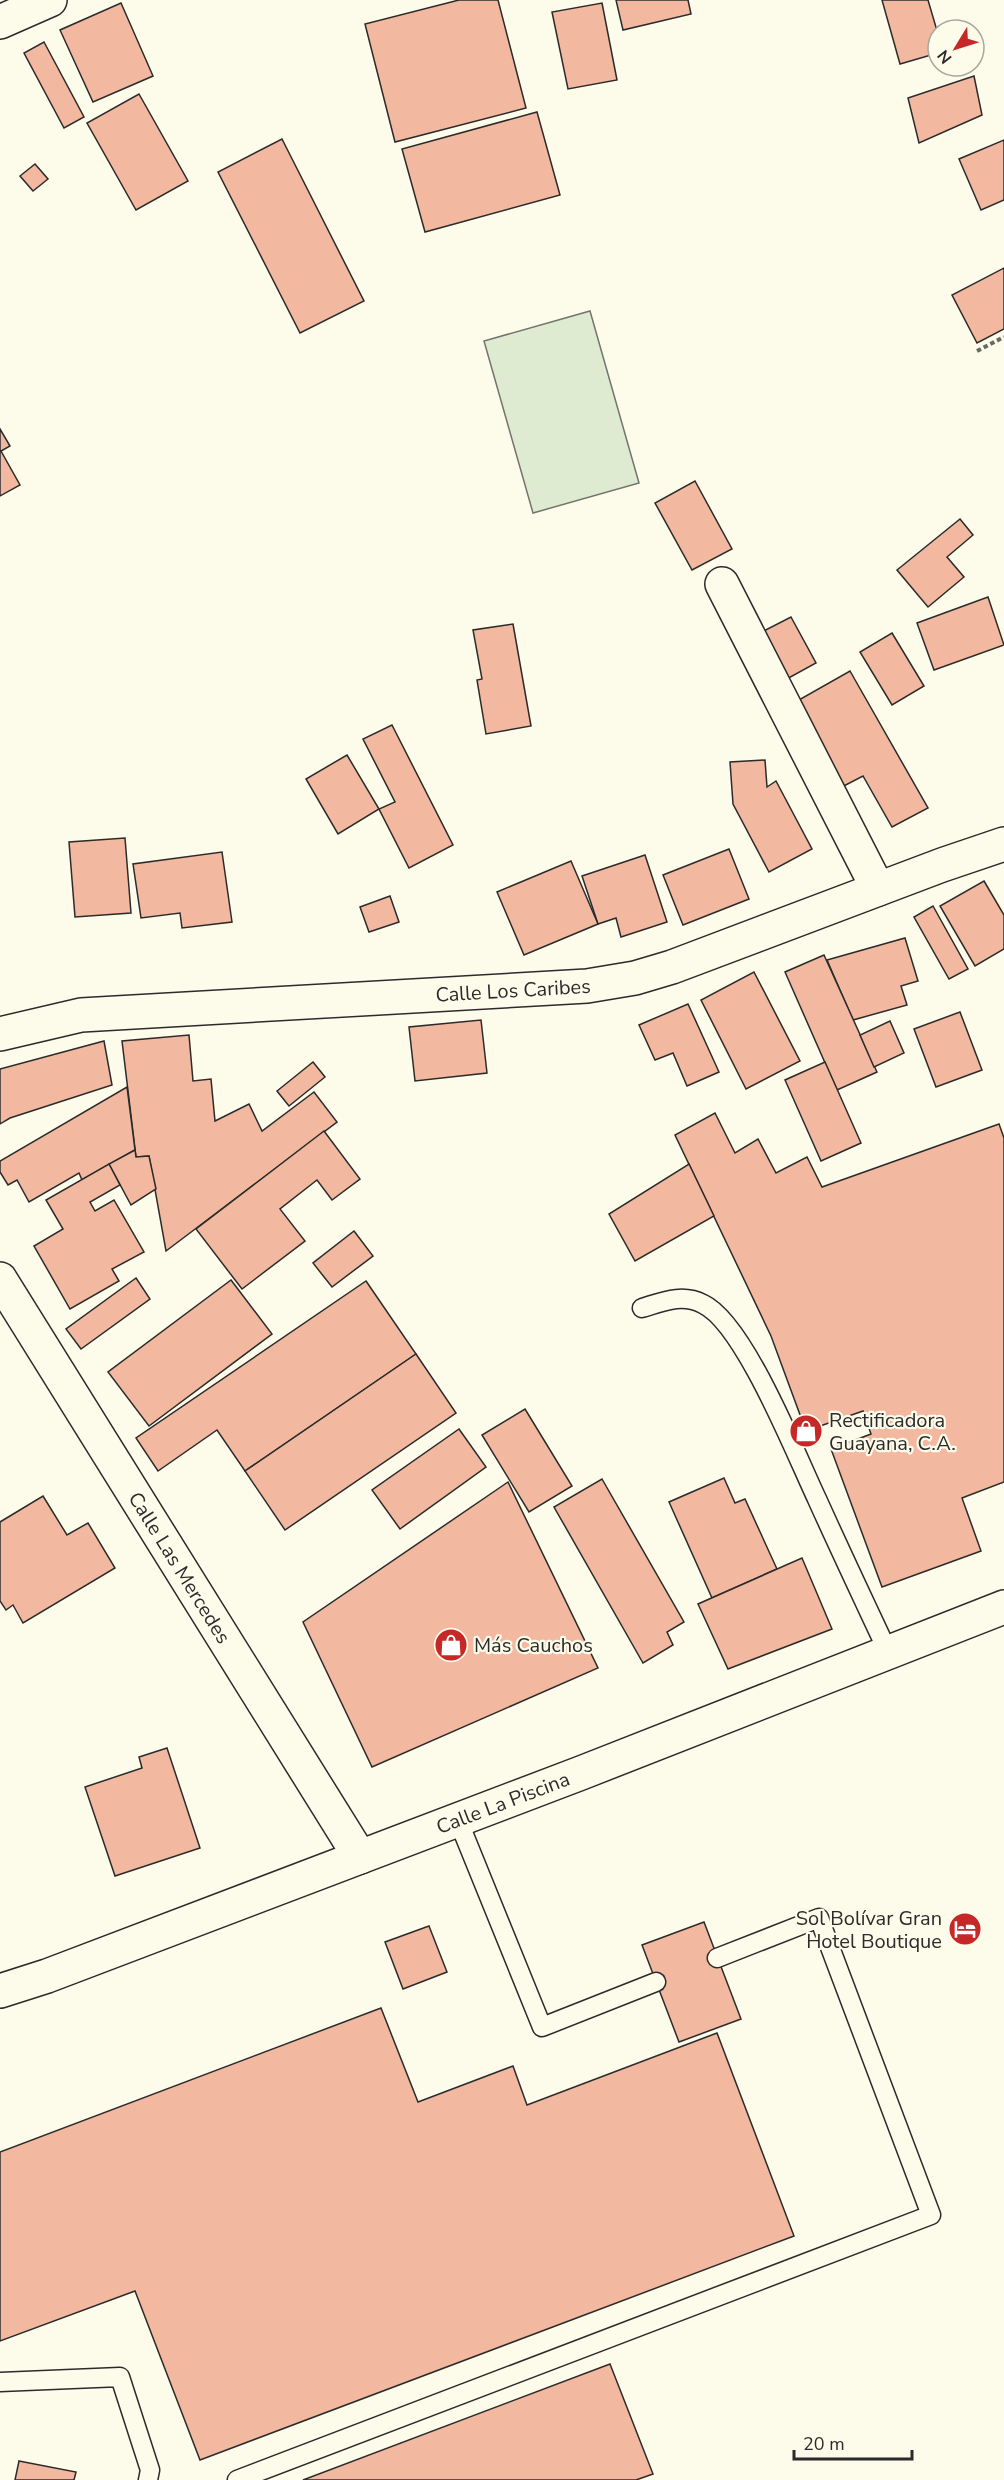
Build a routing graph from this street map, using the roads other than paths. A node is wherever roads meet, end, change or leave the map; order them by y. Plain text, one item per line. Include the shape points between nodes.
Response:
1 (50, 0) edge
2 (0, 22) edge
3 (722, 584) dead end
4 (1004, 844) edge
5 (878, 889) junction
6 (0, 1034) edge
7 (0, 1279) edge
8 (642, 1308) dead end
9 (1004, 1606) edge
10 (888, 1652) junction
11 (458, 1820) junction
12 (360, 1857) junction
13 (717, 1958) dead end
14 (656, 1982) dead end
15 (0, 1991) edge
16 (0, 2382) edge
17 (148, 2480) edge
18 (237, 2480) edge

1 - 2 street
3 - 5 street
4 - 5 street, Calle Los Caribes
5 - 6 street, Calle Los Caribes via 672,967 587,986 81,1016
7 - 12 street, Calle Las Mercedes
8 - 10 lane via 670,1299 692,1299 720,1316 736,1336 776,1411
9 - 10 street, Calle La Piscina
10 - 11 street, Calle La Piscina
11 - 12 street, Calle La Piscina
11 - 14 lane via 542,2027
12 - 15 street, Calle La Piscina
13 - 18 lane via 819,1918 931,2215
16 - 17 lane via 120,2376 150,2470

